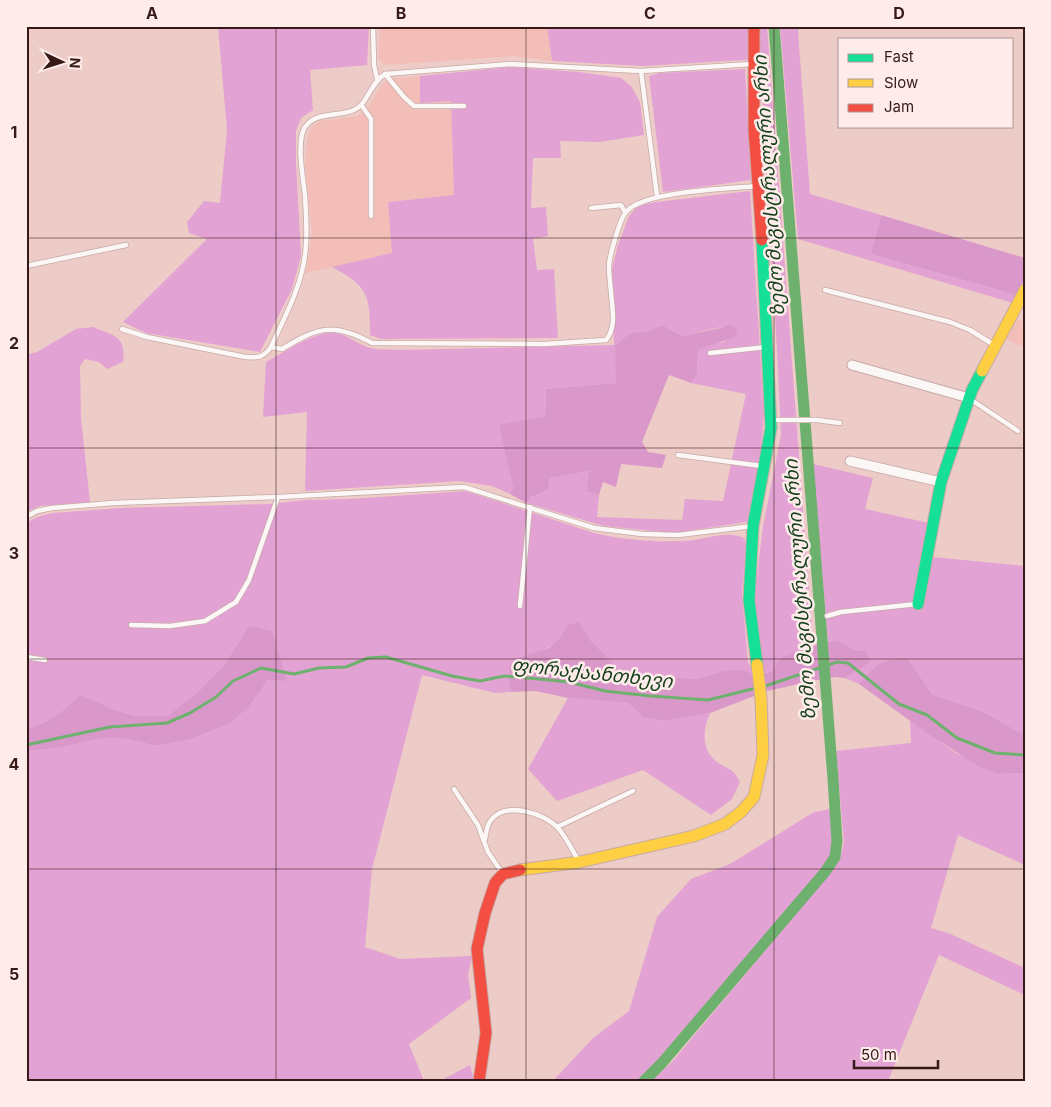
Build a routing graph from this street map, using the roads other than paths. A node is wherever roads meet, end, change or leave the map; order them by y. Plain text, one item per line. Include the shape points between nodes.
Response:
1 (373, 26) edge
2 (754, 26) edge
3 (753, 64) junction
4 (641, 71) junction
5 (385, 74) junction
6 (377, 79) junction
7 (362, 106) junction
8 (464, 106) dead end
9 (759, 186) junction
10 (657, 196) junction
11 (591, 208) dead end
12 (625, 212) junction
13 (371, 216) dead end
14 (126, 245) dead end
15 (26, 266) edge
16 (825, 290) dead end
17 (1024, 295) edge
18 (122, 329) dead end
19 (995, 346) junction
20 (271, 347) junction
21 (768, 347) junction
22 (710, 353) dead end
23 (852, 365) dead end
24 (969, 398) junction
25 (775, 420) junction
26 (840, 423) dead end
27 (1018, 431) dead end
28 (678, 456) dead end
29 (850, 461) dead end
30 (766, 466) junction
31 (941, 482) junction
32 (278, 497) junction
33 (530, 507) junction
34 (26, 517) edge
35 (754, 526) junction
36 (918, 604) joint
37 (520, 606) dead end
38 (827, 616) dead end
39 (131, 625) dead end
40 (26, 657) edge
41 (45, 660) dead end
42 (454, 789) dead end
43 (633, 791) dead end
44 (557, 828) junction
45 (484, 838) junction
46 (580, 862) junction
47 (503, 874) junction
48 (479, 1081) edge

1 - 6 lane
2 - 3 street
3 - 4 lane
3 - 9 street
4 - 5 lane via 510,64
4 - 10 lane
5 - 6 lane
5 - 8 lane via 414,106
6 - 7 lane
7 - 13 lane via 371,119
7 - 20 lane via 354,111 314,119 305,128 301,142 307,229 305,257 294,297
9 - 10 lane
9 - 21 street
10 - 12 lane
11 - 12 lane via 621,205
12 - 20 lane via 609,266 613,322 606,340 544,344 372,343 354,333 329,328 301,338 282,350
14 - 15 lane
16 - 19 lane via 950,322
17 - 19 street
18 - 20 lane via 245,357 260,358
19 - 24 street
21 - 22 lane
21 - 25 street
23 - 24 street
24 - 27 lane
24 - 31 street
25 - 26 lane
25 - 30 street
28 - 30 lane
29 - 31 street
30 - 35 street
31 - 36 street
32 - 33 lane via 464,487
32 - 34 lane via 113,503 52,508
32 - 39 lane via 250,580 236,602 205,621 170,626
33 - 35 lane via 594,528 642,534 678,535
33 - 37 lane
35 - 46 street via 749,600 761,699 763,755 754,797 725,824 694,836
36 - 38 lane
40 - 41 lane
42 - 45 lane
43 - 44 lane
44 - 45 lane via 541,816 504,810 490,820
44 - 46 lane
45 - 47 lane via 488,852
46 - 47 street
47 - 48 street via 495,883 484,913 477,949 486,1033

